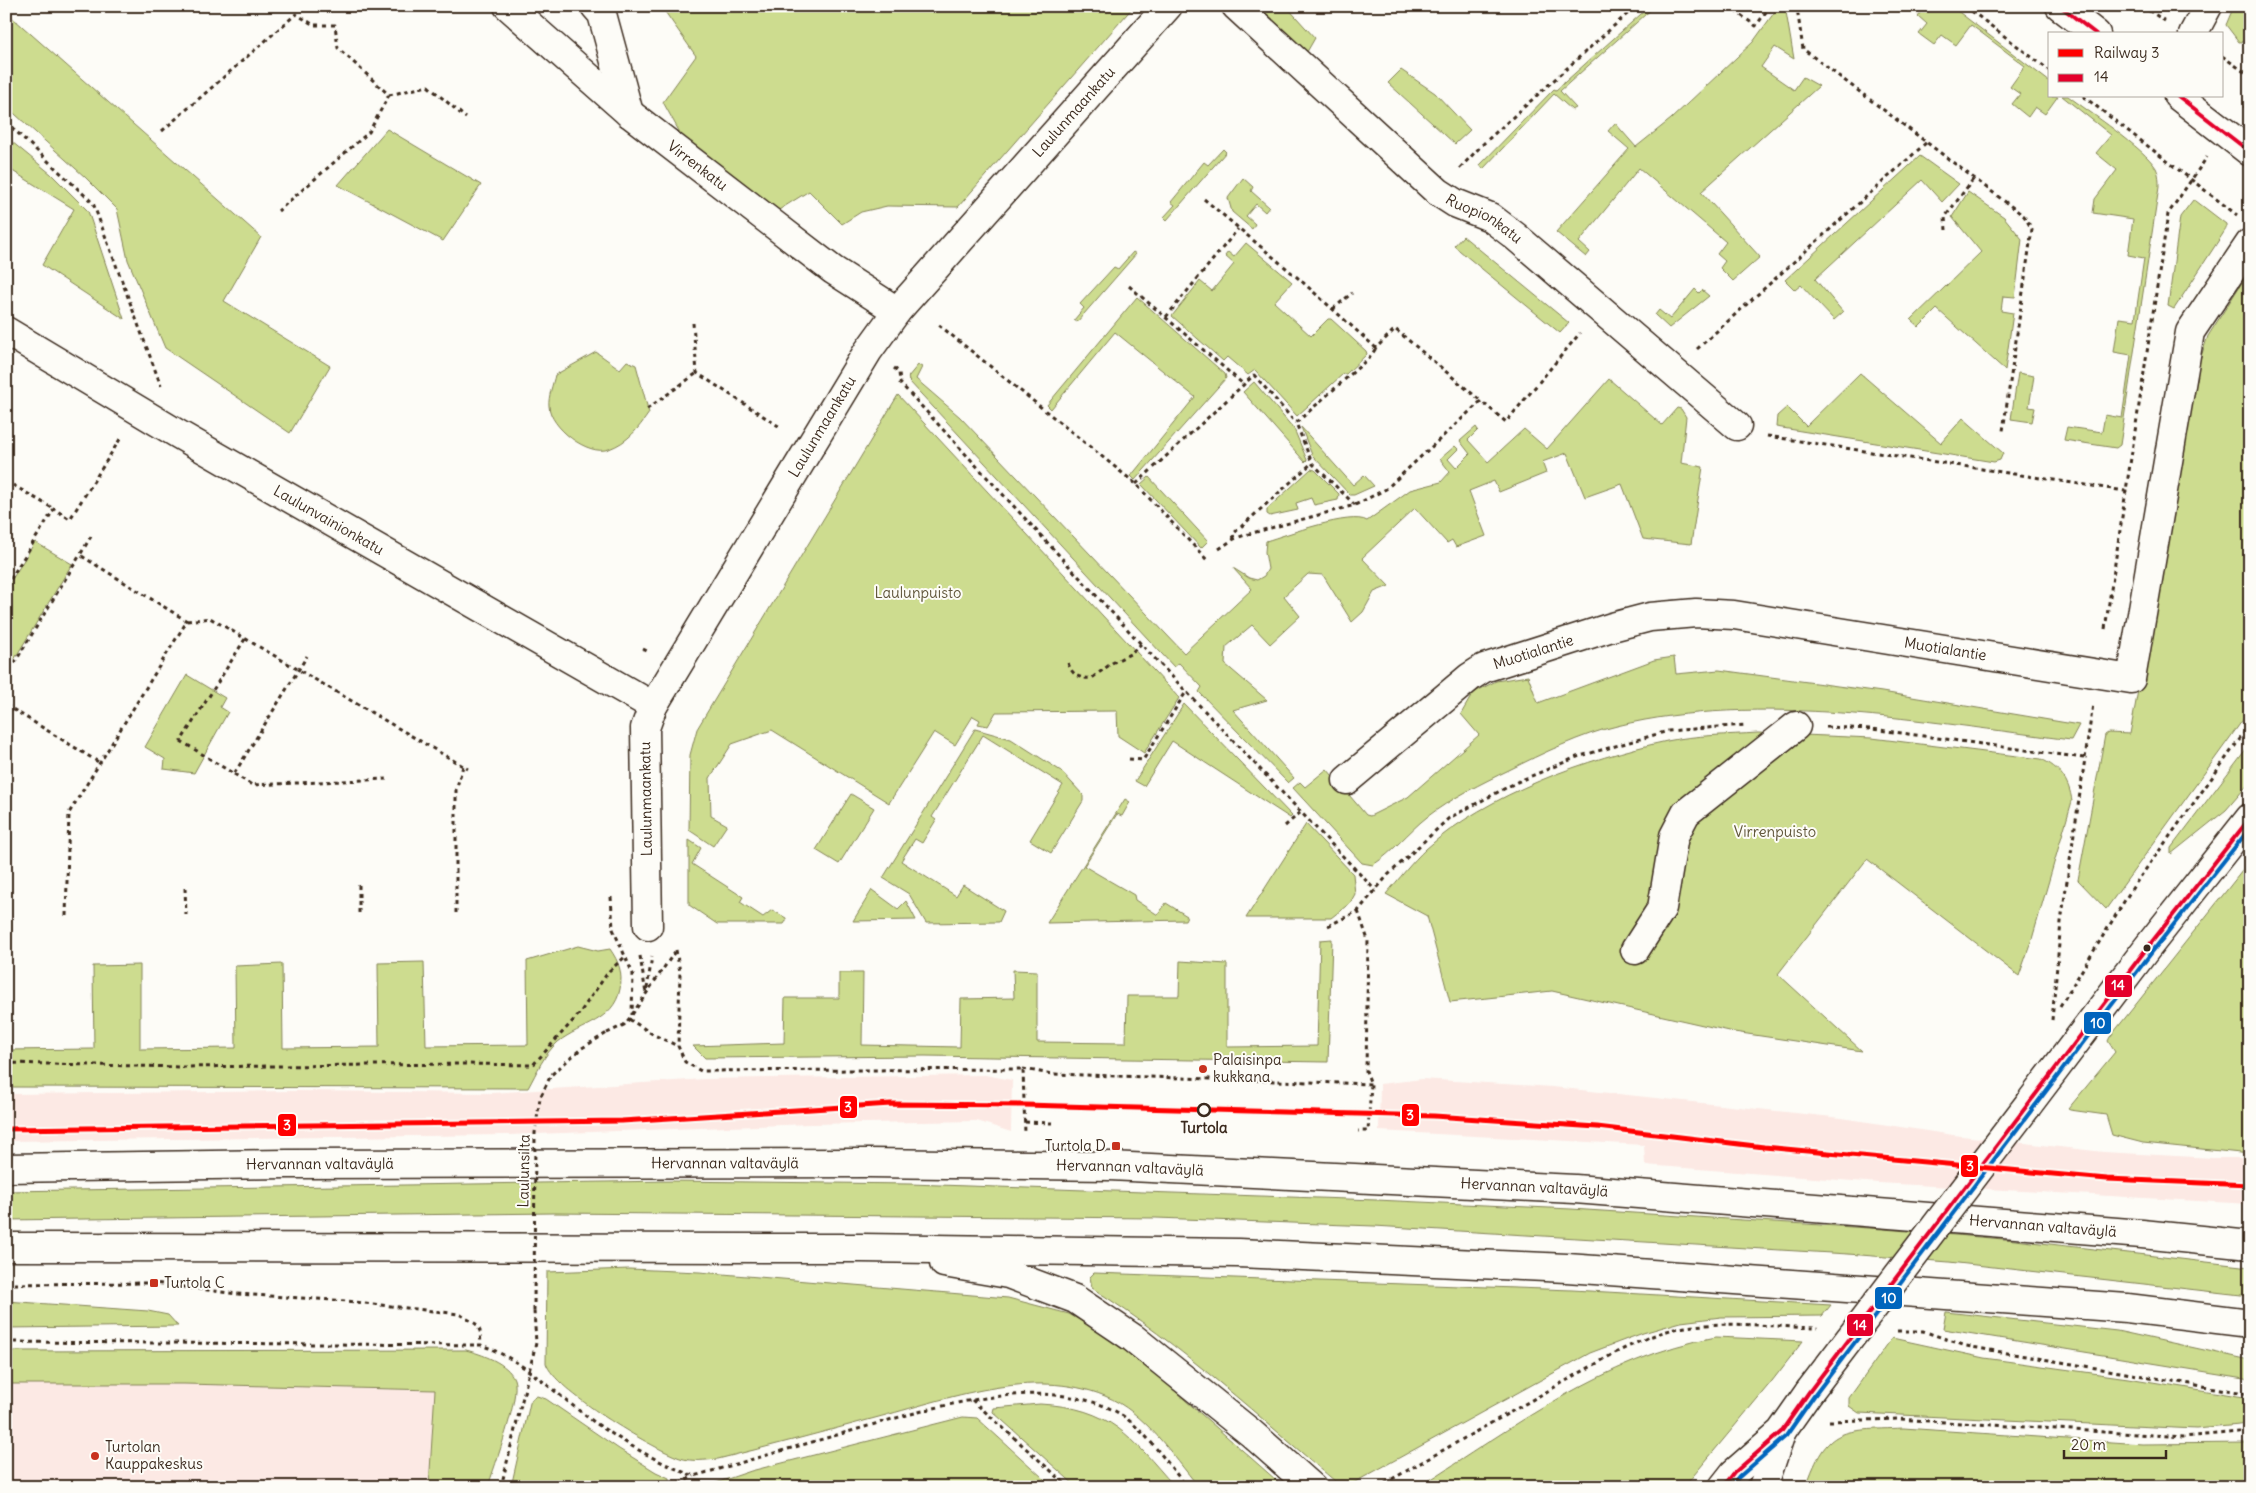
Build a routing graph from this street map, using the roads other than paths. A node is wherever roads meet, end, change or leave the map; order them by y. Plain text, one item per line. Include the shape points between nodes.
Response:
1 (508, 6) edge
2 (595, 6) edge
3 (1168, 6) edge
4 (1236, 6) edge
5 (2060, 6) edge
6 (2208, 6) edge
7 (2093, 32) edge
8 (2194, 32) edge
9 (2181, 98) edge
10 (629, 114) junction
11 (2250, 152) edge
12 (2246, 231) edge
13 (897, 311) junction
14 (6, 331) edge
15 (1737, 426) road end
16 (653, 706) junction
17 (1796, 726) dead end
18 (1348, 780) dead end
19 (2250, 818) edge
20 (648, 926) road end
21 (1635, 950) dead end
22 (6, 1168) edge
23 (2250, 1245) edge
24 (6, 1247) edge
25 (861, 1248) junction
26 (2250, 1323) edge
27 (1781, 1432) junction
28 (1312, 1487) edge
29 (1724, 1487) edge
30 (1763, 1487) edge

1 - 10 main road, Virrenkatu
2 - 10 main road via 602,14
3 - 13 main road, Laulunmaankatu
4 - 15 main road, Ruopionkatu via 1438,192 1455,203 1490,217 1515,236
5 - 7 main road
6 - 8 main road
9 - 11 main road
10 - 13 main road, Virrenkatu via 832,270
12 - 18 main road, Muotialantie via 2190,332 2132,679 1734,615 1696,613 1650,617 1484,668
13 - 16 main road, Laulunmaankatu via 868,351
14 - 16 main road, Laulunvainionkatu
16 - 20 main road, Laulunmaankatu via 645,728
17 - 21 main road via 1686,813 1674,836 1662,908
19 - 27 main road, bridge via 2147,948
22 - 23 main road, Hervannan valtaväylä via 288,1164 1110,1166 1575,1189
24 - 25 main road
25 - 26 main road via 1238,1253 1567,1268 2127,1308
25 - 28 main road via 1008,1274 1075,1299 1133,1338
27 - 29 main road via 1734,1473
27 - 30 main road

